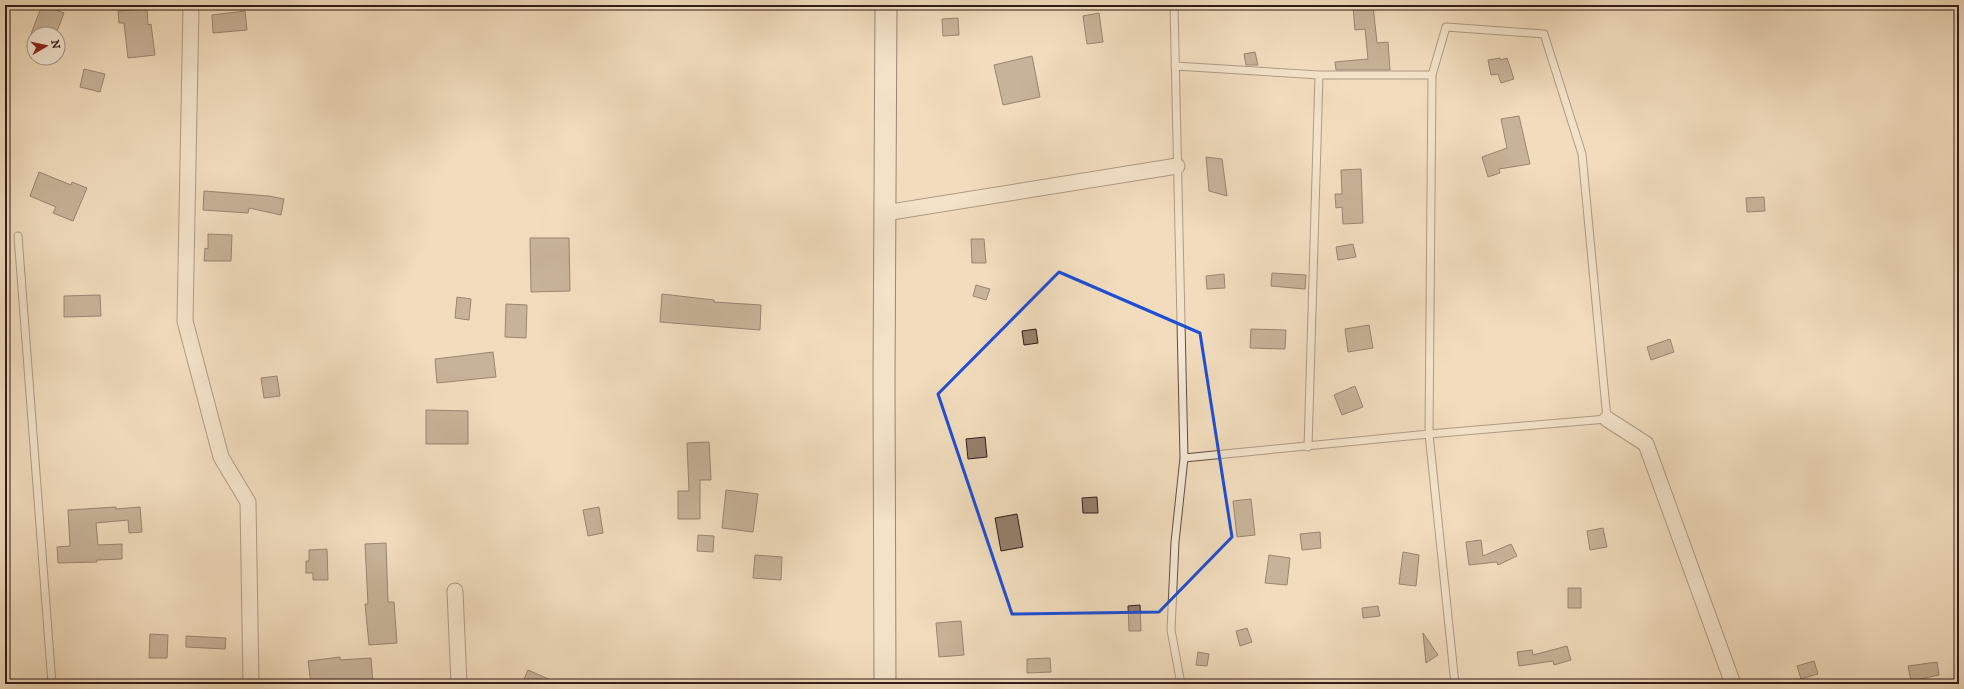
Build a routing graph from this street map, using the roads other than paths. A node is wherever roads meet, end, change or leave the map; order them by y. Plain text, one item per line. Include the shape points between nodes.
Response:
1 (191, 5) edge
2 (886, 5) edge
3 (1174, 5) edge
4 (1175, 66) junction
5 (1319, 75) junction
6 (1432, 75) junction
7 (1177, 166) junction
8 (885, 213) junction
9 (18, 236) dead end
10 (1607, 419) junction
11 (1429, 434) junction
12 (1308, 447) junction
13 (1184, 458) junction
14 (455, 591) dead end
15 (52, 684) edge
16 (251, 684) edge
17 (459, 684) edge
18 (886, 684) edge
19 (1181, 684) edge
20 (1455, 684) edge
21 (1733, 684) edge

1 - 16 street via 184,321 221,457 248,502
2 - 8 main road
3 - 4 lane
4 - 5 lane
4 - 7 lane
5 - 6 lane
5 - 12 lane
6 - 10 lane via 1446,27 1544,34 1582,154
6 - 11 lane
7 - 8 street
7 - 13 lane
8 - 18 main road
9 - 15 lane
10 - 11 lane
10 - 21 street via 1646,444
11 - 12 lane
11 - 20 lane
12 - 13 lane
13 - 19 lane via 1175,542 1171,630
14 - 17 street

